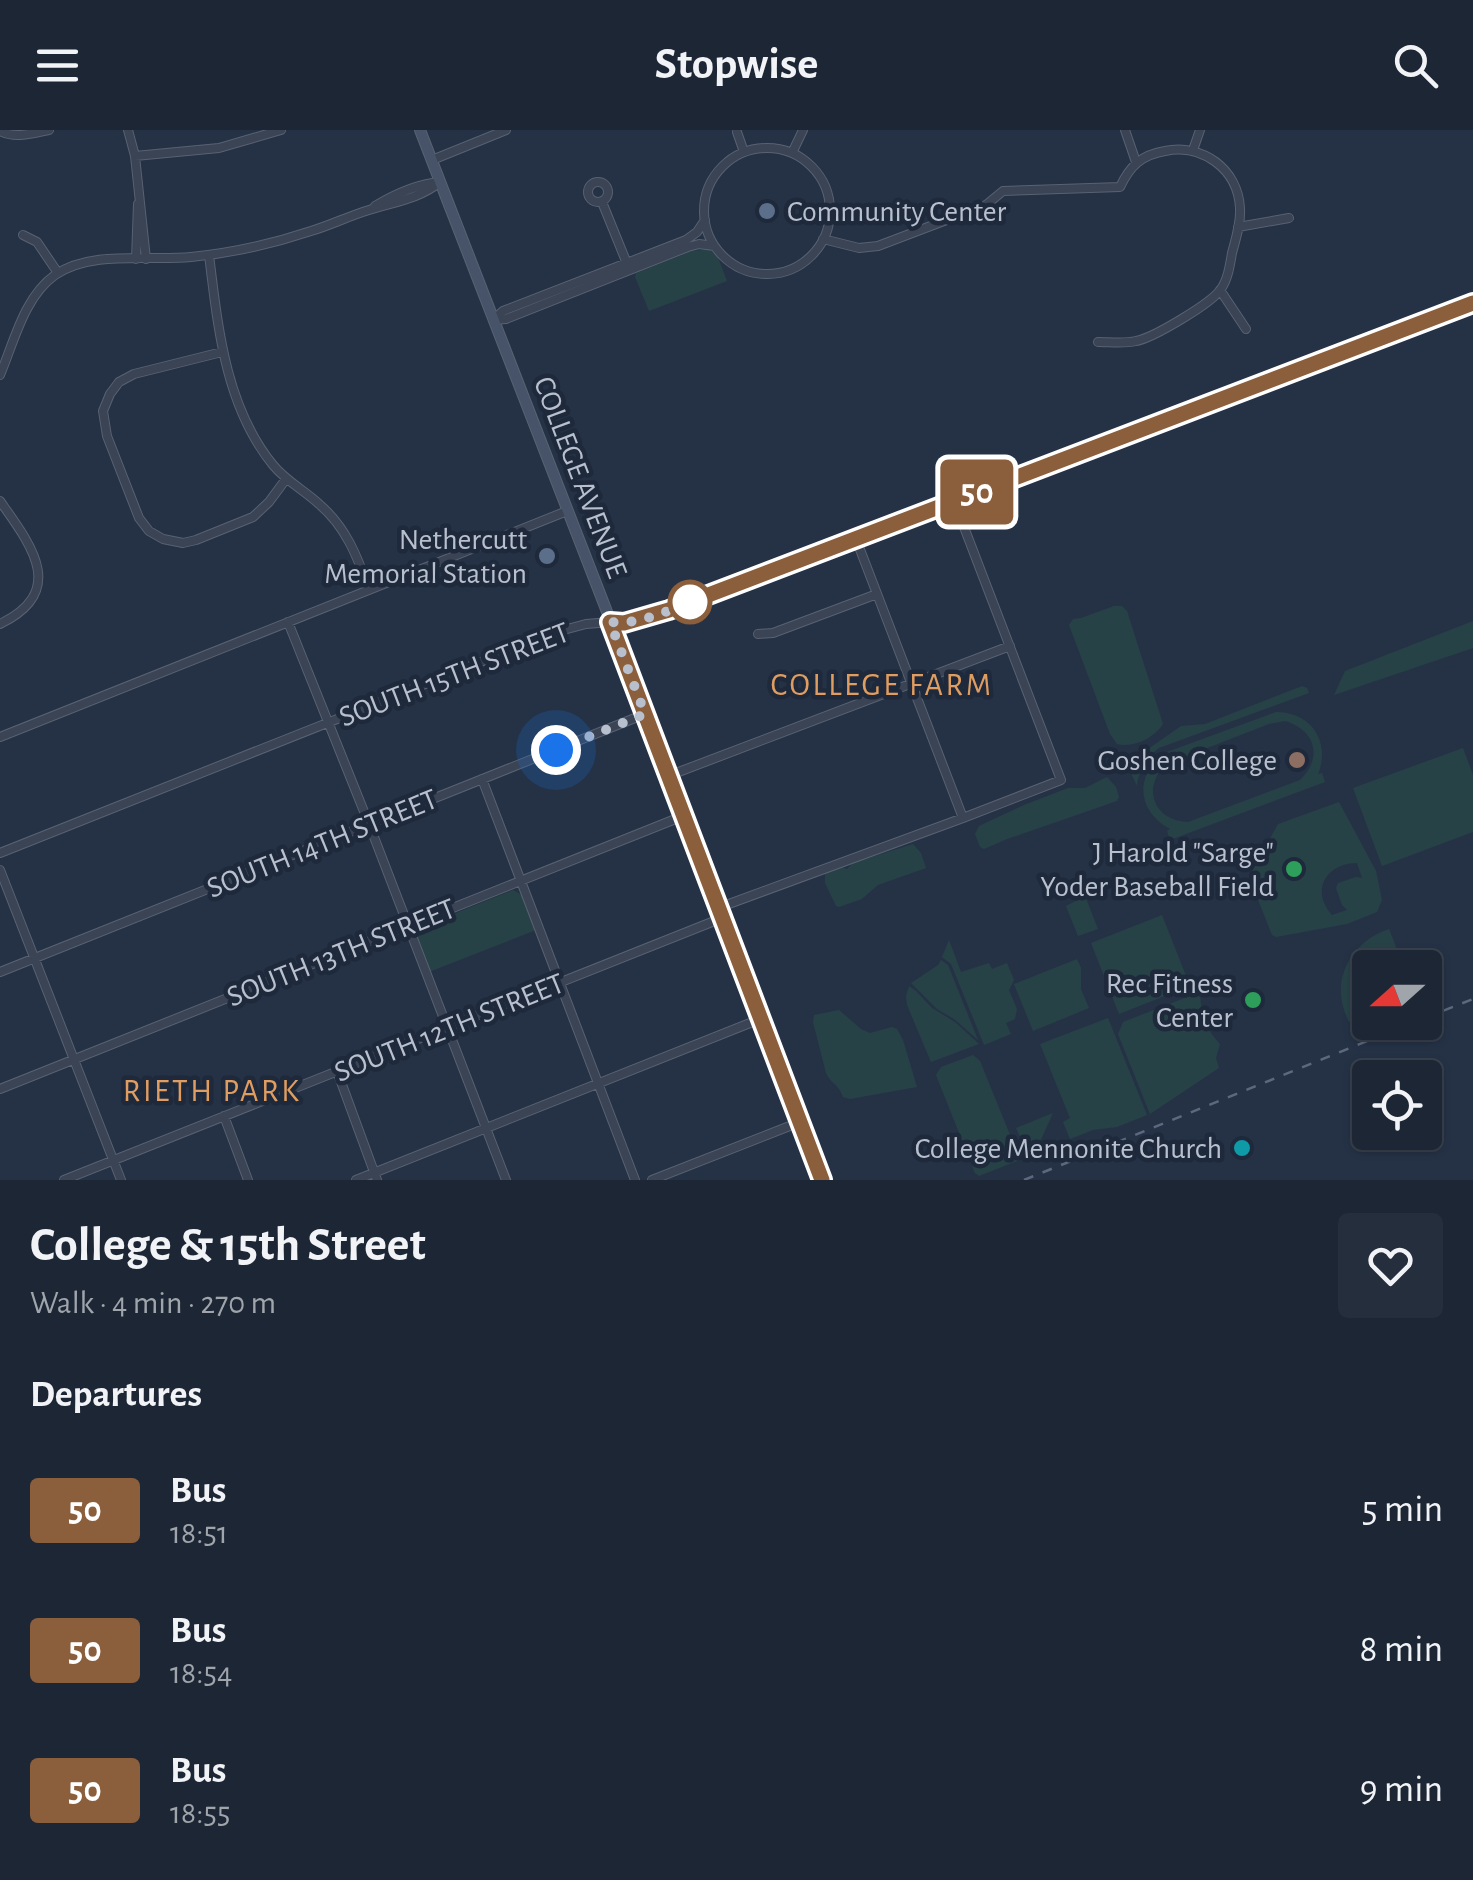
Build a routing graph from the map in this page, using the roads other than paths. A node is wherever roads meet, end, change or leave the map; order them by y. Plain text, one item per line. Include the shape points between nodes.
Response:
1 (49, 130) edge
2 (128, 130) edge
3 (233, 130) edge
4 (281, 130) edge
5 (420, 130) edge
6 (506, 130) edge
7 (803, 130) edge
8 (1125, 130) edge
9 (1200, 130) edge
10 (0, 131) edge
11 (737, 132) edge
12 (236, 144) junction
13 (1193, 150) junction
14 (744, 152) junction
15 (792, 154) junction
16 (135, 156) junction
17 (432, 160) junction
18 (1136, 162) junction
19 (440, 182) junction
20 (602, 202) dead end
21 (1289, 218) dead end
22 (705, 220) junction
23 (1238, 228) junction
24 (23, 235) dead end
25 (824, 239) junction
26 (716, 247) junction
27 (209, 255) junction
28 (141, 259) junction
29 (628, 267) junction
30 (58, 273) junction
31 (1220, 290) junction
32 (1473, 303) edge
33 (493, 320) junction
34 (1246, 329) dead end
35 (1098, 342) dead end
36 (222, 352) junction
37 (0, 375) edge
38 (286, 479) junction
39 (0, 501) edge
40 (954, 501) junction
41 (567, 510) junction
42 (856, 539) junction
43 (369, 588) junction
44 (876, 594) junction
45 (288, 622) junction
46 (610, 622) junction
47 (0, 624) edge
48 (758, 634) dead end
49 (1010, 646) junction
50 (911, 685) junction
51 (645, 714) junction
52 (328, 723) junction
53 (0, 737) edge
54 (668, 776) junction
55 (482, 779) junction
56 (683, 816) junction
57 (962, 818) junction
58 (369, 824) junction
59 (0, 853) edge
60 (0, 870) edge
61 (521, 881) junction
62 (720, 913) junction
63 (409, 925) junction
64 (35, 958) junction
65 (0, 972) edge
66 (560, 982) junction
67 (760, 1018) junction
68 (448, 1027) junction
69 (74, 1060) junction
70 (337, 1071) junction
71 (597, 1083) junction
72 (0, 1089) edge
73 (224, 1116) junction
74 (800, 1122) junction
75 (486, 1128) junction
76 (113, 1160) junction
77 (376, 1176) edge
78 (64, 1180) edge
79 (121, 1180) edge
80 (248, 1180) edge
81 (356, 1180) edge
82 (506, 1180) edge
83 (635, 1180) edge
84 (652, 1180) edge
85 (822, 1180) edge

1 - 10 street
2 - 16 street
3 - 12 street
4 - 12 street
5 - 17 main road, COLLEGE AVENUE
6 - 17 street
7 - 15 street
8 - 18 street
9 - 13 street
11 - 14 street
12 - 16 street
13 - 18 street via 1165,150
13 - 23 street via 1231,178 1240,204
14 - 15 street
14 - 22 street via 711,183
15 - 25 street via 814,169 828,194
16 - 28 street
17 - 19 main road, COLLEGE AVENUE
18 - 25 street via 1120,188 1003,190 986,205 878,246
19 - 27 street via 296,236
19 - 33 main road, COLLEGE AVENUE
20 - 29 street
21 - 23 street
22 - 26 street
22 - 29 street via 690,238
23 - 31 street
24 - 30 street via 37,242
25 - 26 street via 800,264 775,274 740,268
26 - 29 street via 692,246
27 - 28 street
27 - 36 street
28 - 30 street via 85,261
29 - 33 street
30 - 37 street via 29,305
31 - 34 street
31 - 35 street via 1150,336
32 - 40 street, SOUTH 15TH STREET
33 - 41 main road, COLLEGE AVENUE
36 - 38 street via 251,431
36 - 38 street via 134,374 110,394 107,436 139,518 163,539 196,540 253,516
38 - 43 street via 342,530
39 - 47 street via 26,538 39,578 26,608
40 - 42 street, SOUTH 15TH STREET
40 - 49 street
41 - 43 street
41 - 46 main road, COLLEGE AVENUE
42 - 44 street
42 - 46 street, SOUTH 15TH STREET via 655,615
43 - 45 street
44 - 48 street
44 - 50 street
45 - 52 street
45 - 53 street
46 - 51 main road, COLLEGE AVENUE
46 - 52 street, SOUTH 15TH STREET via 556,632
49 - 50 street
49 - 57 street, SOUTH 12TH STREET via 1061,780
50 - 54 street
50 - 57 street
51 - 54 main road, COLLEGE AVENUE
51 - 55 street, SOUTH 14TH STREET
52 - 58 street
52 - 59 street, SOUTH 15TH STREET
54 - 56 main road, COLLEGE AVENUE
55 - 58 street, SOUTH 14TH STREET
55 - 61 street
56 - 61 street, SOUTH 13TH STREET
56 - 62 main road, COLLEGE AVENUE
57 - 62 street, SOUTH 12TH STREET
58 - 63 street
58 - 64 street, SOUTH 14TH STREET
60 - 64 street
61 - 63 street, SOUTH 13TH STREET
61 - 66 street
62 - 66 street, SOUTH 12TH STREET
62 - 67 main road, COLLEGE AVENUE
63 - 68 street
63 - 69 street, SOUTH 13TH STREET
64 - 65 street, SOUTH 14TH STREET
64 - 69 street
66 - 68 street, SOUTH 12TH STREET
66 - 71 street
67 - 71 street
67 - 74 main road, COLLEGE AVENUE
68 - 70 street, SOUTH 12TH STREET
68 - 75 street
69 - 72 street, SOUTH 13TH STREET
69 - 76 street
70 - 73 street, SOUTH 12TH STREET
70 - 77 street
71 - 75 street
71 - 83 street
73 - 76 street, SOUTH 12TH STREET
73 - 80 street
74 - 84 street
74 - 85 main road, COLLEGE AVENUE
75 - 77 street
75 - 82 street
76 - 78 street, SOUTH 12TH STREET
76 - 79 street
77 - 81 street

